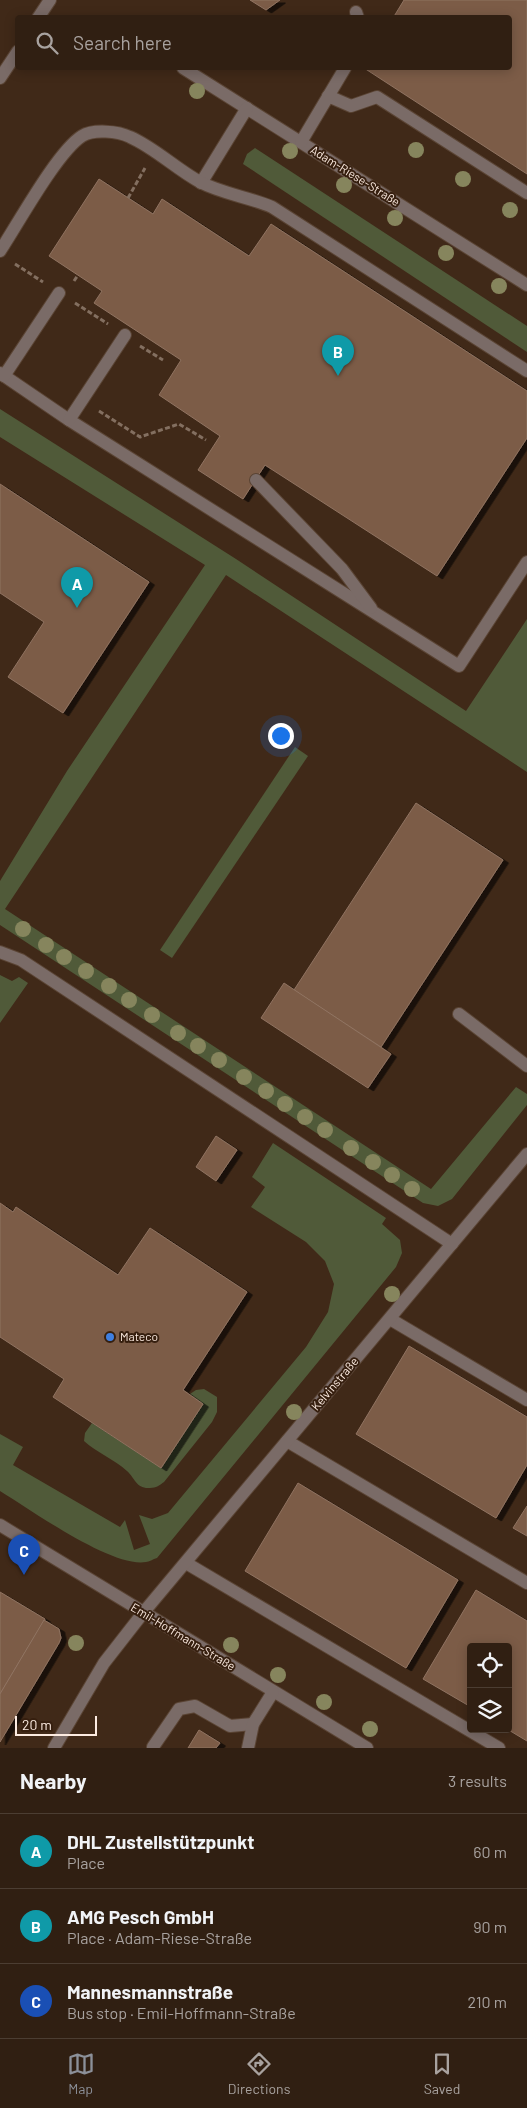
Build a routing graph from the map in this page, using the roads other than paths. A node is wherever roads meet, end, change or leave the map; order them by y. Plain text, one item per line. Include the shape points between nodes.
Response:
1 (50, 0) edge
2 (40, 15) edge
3 (15, 54) edge
4 (15, 67) edge
5 (186, 70) edge
6 (344, 70) edge
7 (2, 74) edge
8 (328, 96) junction
9 (247, 108) junction
10 (301, 142) junction
11 (201, 183) junction
12 (527, 193) edge
13 (4, 255) edge
14 (527, 285) edge
15 (59, 293) road end
16 (125, 335) road end
17 (527, 371) edge
18 (2, 374) edge
19 (69, 420) junction
20 (256, 480) dead end
21 (527, 562) edge
22 (375, 614) junction
23 (0, 952) edge
24 (459, 1014) dead end
25 (527, 1066) edge
26 (527, 1154) edge
27 (452, 1244) junction
28 (390, 1319) junction
29 (527, 1400) edge
30 (288, 1441) junction
31 (0, 1525) edge
32 (186, 1562) junction
33 (527, 1583) edge
34 (143, 1613) junction
35 (274, 1692) junction
36 (252, 1724) junction
37 (152, 1747) edge
38 (363, 1747) edge
39 (54, 1748) edge
40 (248, 1748) edge
41 (499, 1748) edge

1 - 2 street
3 - 7 street
4 - 7 street
5 - 9 street, Adam-Riese-Straße
6 - 8 street
8 - 10 street
8 - 12 street via 350,106 377,97
9 - 10 street, Adam-Riese-Straße
9 - 11 street
10 - 14 street, Adam-Riese-Straße
11 - 13 street via 130,137 117,133 83,135 66,150
11 - 17 street via 272,208
15 - 18 street
16 - 19 street
18 - 19 street
19 - 22 street
20 - 22 street via 342,569
21 - 22 street via 459,666
23 - 27 street via 22,960
24 - 25 street
26 - 27 street, Kelvinstraße
27 - 28 street, Kelvinstraße
28 - 29 street
28 - 30 street, Kelvinstraße
30 - 32 street, Kelvinstraße
30 - 33 street
31 - 34 street, Emil-Hoffmann-Straße
32 - 34 street, Kelvinstraße
32 - 41 street
34 - 35 street, Emil-Hoffmann-Straße
34 - 39 street, Kelvinstraße via 104,1663
35 - 36 street
35 - 38 street, Emil-Hoffmann-Straße
36 - 37 street via 230,1726 195,1706 179,1709
36 - 40 street

